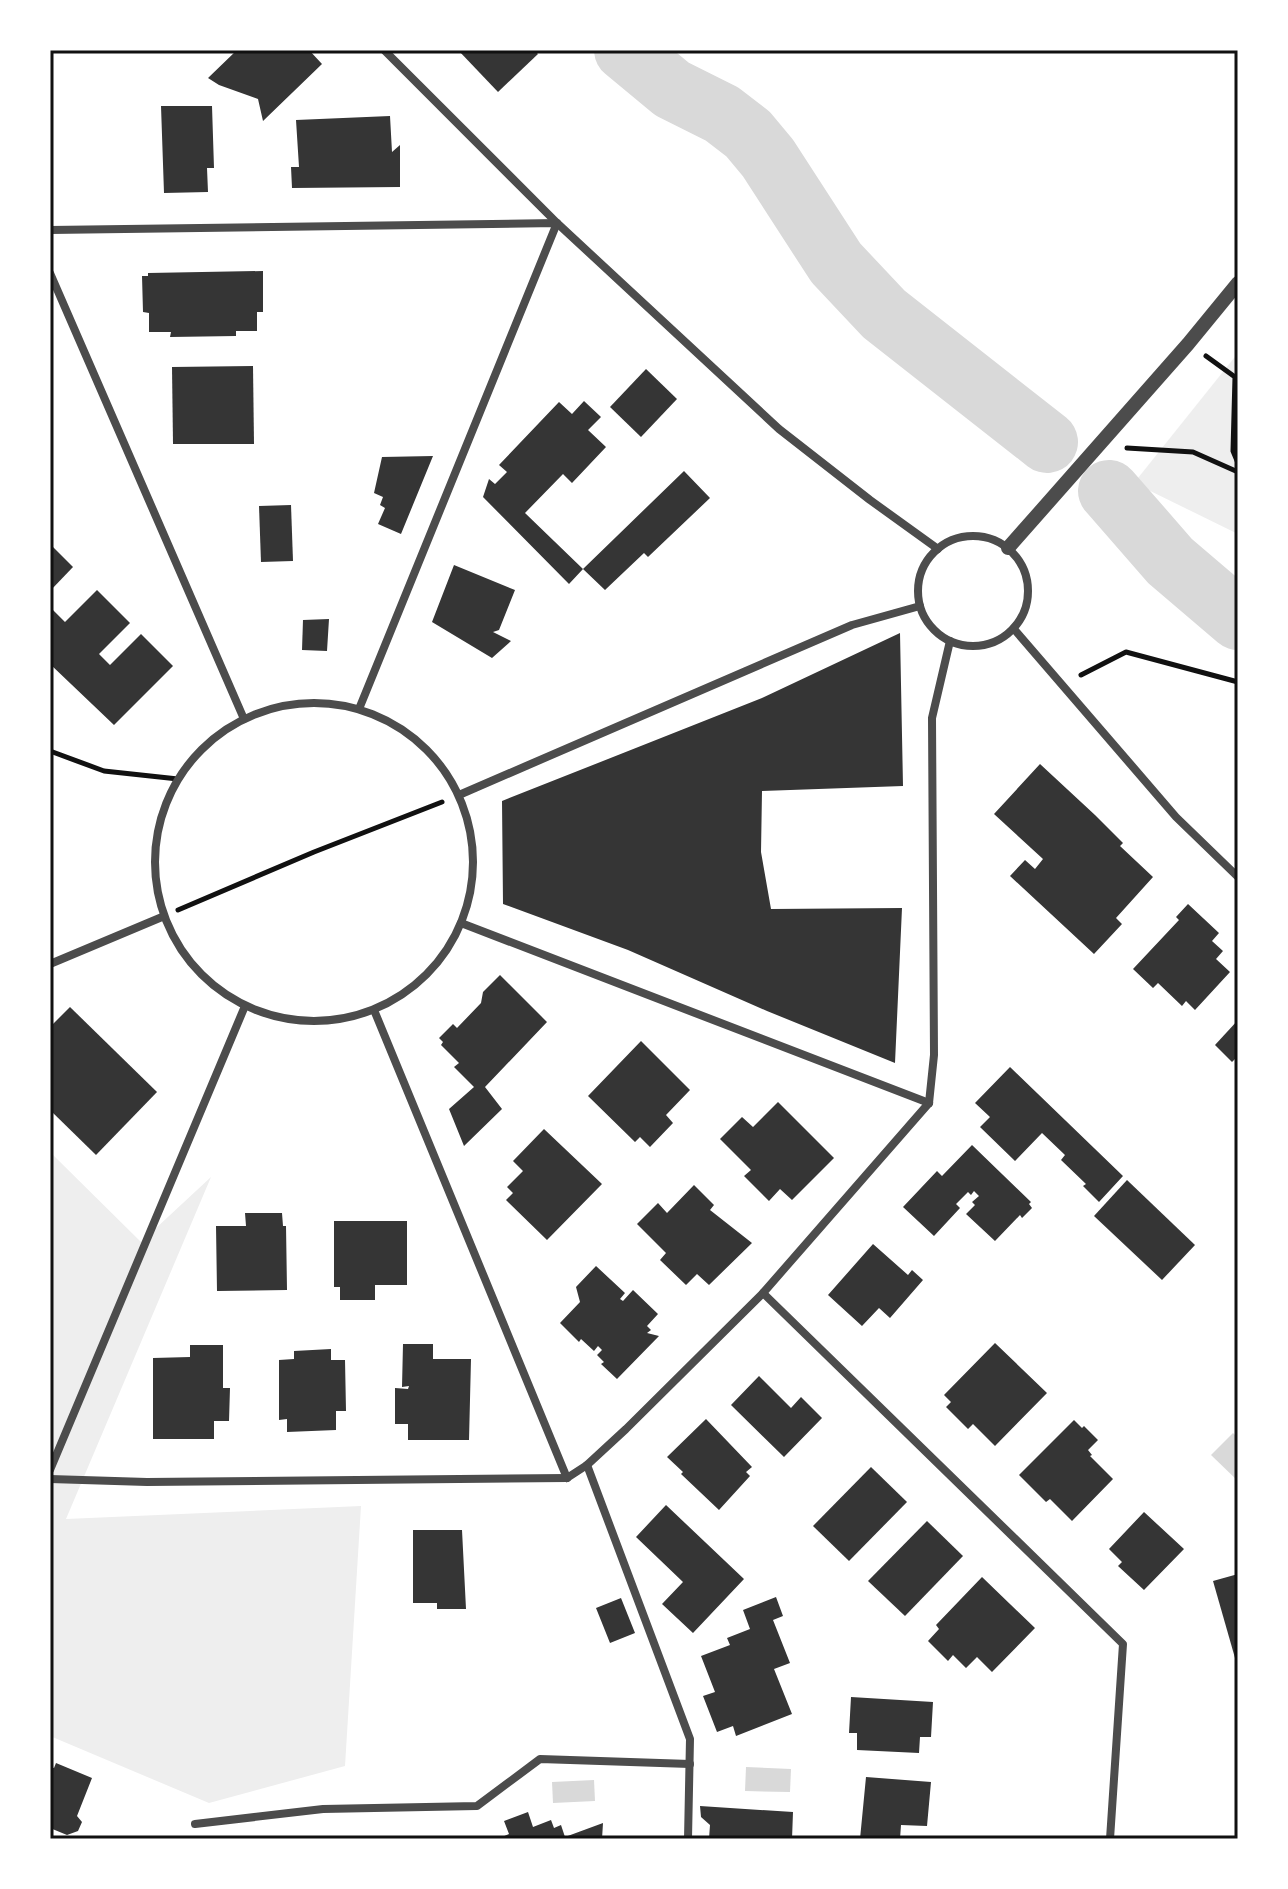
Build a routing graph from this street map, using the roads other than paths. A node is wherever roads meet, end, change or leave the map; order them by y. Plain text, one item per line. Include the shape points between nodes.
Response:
1 (384, 50) edge
2 (557, 223) junction
3 (50, 230) edge
4 (50, 273) edge
5 (1238, 283) edge
6 (1008, 548) junction
7 (938, 549) junction
8 (920, 606) junction
9 (1014, 629) junction
10 (950, 641) junction
11 (359, 709) junction
12 (244, 719) junction
13 (459, 795) junction
14 (1238, 877) edge
15 (162, 917) junction
16 (461, 923) junction
17 (50, 964) edge
18 (245, 1006) junction
19 (374, 1010) junction
20 (929, 1103) junction
21 (763, 1293) junction
22 (587, 1465) junction
23 (50, 1470) edge
24 (567, 1478) junction
25 (50, 1479) edge
26 (690, 1764) junction
27 (195, 1824) dead end
28 (688, 1839) edge
29 (1110, 1839) edge

1 - 2 street
2 - 3 street
2 - 7 street via 779,429
2 - 11 street
4 - 12 street
5 - 6 street
6 - 7 street via 973,536
6 - 9 street via 1020,561 1029,596
7 - 8 street via 921,575
8 - 10 street via 936,633
8 - 13 street via 852,625
9 - 10 street via 984,646
9 - 14 street via 1176,817
10 - 20 street via 932,718 934,1055
11 - 12 street via 317,702 279,706
11 - 13 street via 398,726 434,756
12 - 15 street via 206,744 178,779 160,820 154,865
13 - 16 street via 472,837 472,881
15 - 17 street
15 - 18 street via 208,982
16 - 19 street via 438,961
16 - 20 street
18 - 19 street via 285,1019 328,1021
18 - 23 street
19 - 24 street
20 - 21 street
21 - 22 street
21 - 29 street via 1123,1644
22 - 24 street
22 - 26 street via 690,1739
24 - 25 street
26 - 27 street via 540,1759 477,1806 323,1809
26 - 28 street

